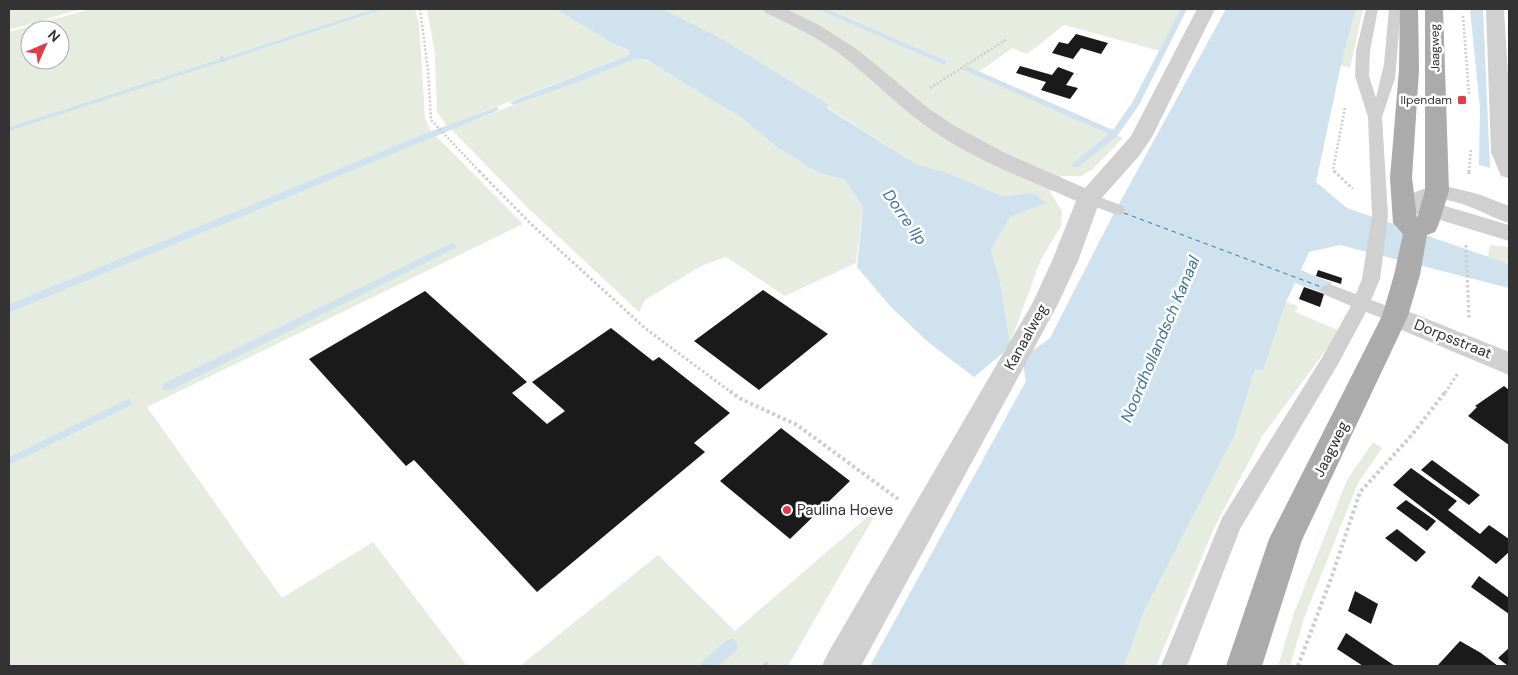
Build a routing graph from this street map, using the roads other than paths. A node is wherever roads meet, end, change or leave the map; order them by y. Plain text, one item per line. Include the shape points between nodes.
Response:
1 (772, 9) edge
2 (1206, 9) edge
3 (1372, 9) edge
4 (1395, 9) edge
5 (1409, 9) edge
6 (1434, 9) edge
7 (1495, 9) edge
8 (1376, 117) junction
9 (1509, 171) edge
10 (1089, 198) junction
11 (1434, 200) junction
12 (1405, 204) junction
13 (1116, 210) dead end
14 (1509, 214) edge
15 (1416, 231) junction
16 (1509, 233) edge
17 (1329, 290) dead end
18 (1361, 302) junction
19 (1395, 316) junction
20 (1509, 364) edge
21 (842, 666) edge
22 (1174, 666) edge
23 (1244, 666) edge

1 - 10 street via 850,53 947,131
2 - 10 street, Kanaalweg via 1141,137
3 - 8 lane via 1363,51 1362,76
4 - 8 lane via 1384,101
5 - 12 main road, Jaagweg via 1409,70 1401,178
6 - 11 main road, Jaagweg
7 - 9 street via 1502,152
8 - 18 lane via 1380,216 1371,279
10 - 13 lane
10 - 21 street, Kanaalweg via 1045,304
11 - 12 street
11 - 14 street via 1470,199
11 - 15 main road, Jaagweg via 1426,226
11 - 16 street
12 - 15 main road, Jaagweg via 1405,223
15 - 19 main road, Jaagweg
17 - 18 lane
18 - 19 lane
18 - 22 lane via 1330,361 1230,525
19 - 20 street, Dorpsstraat
19 - 23 main road, Jaagweg via 1286,539

